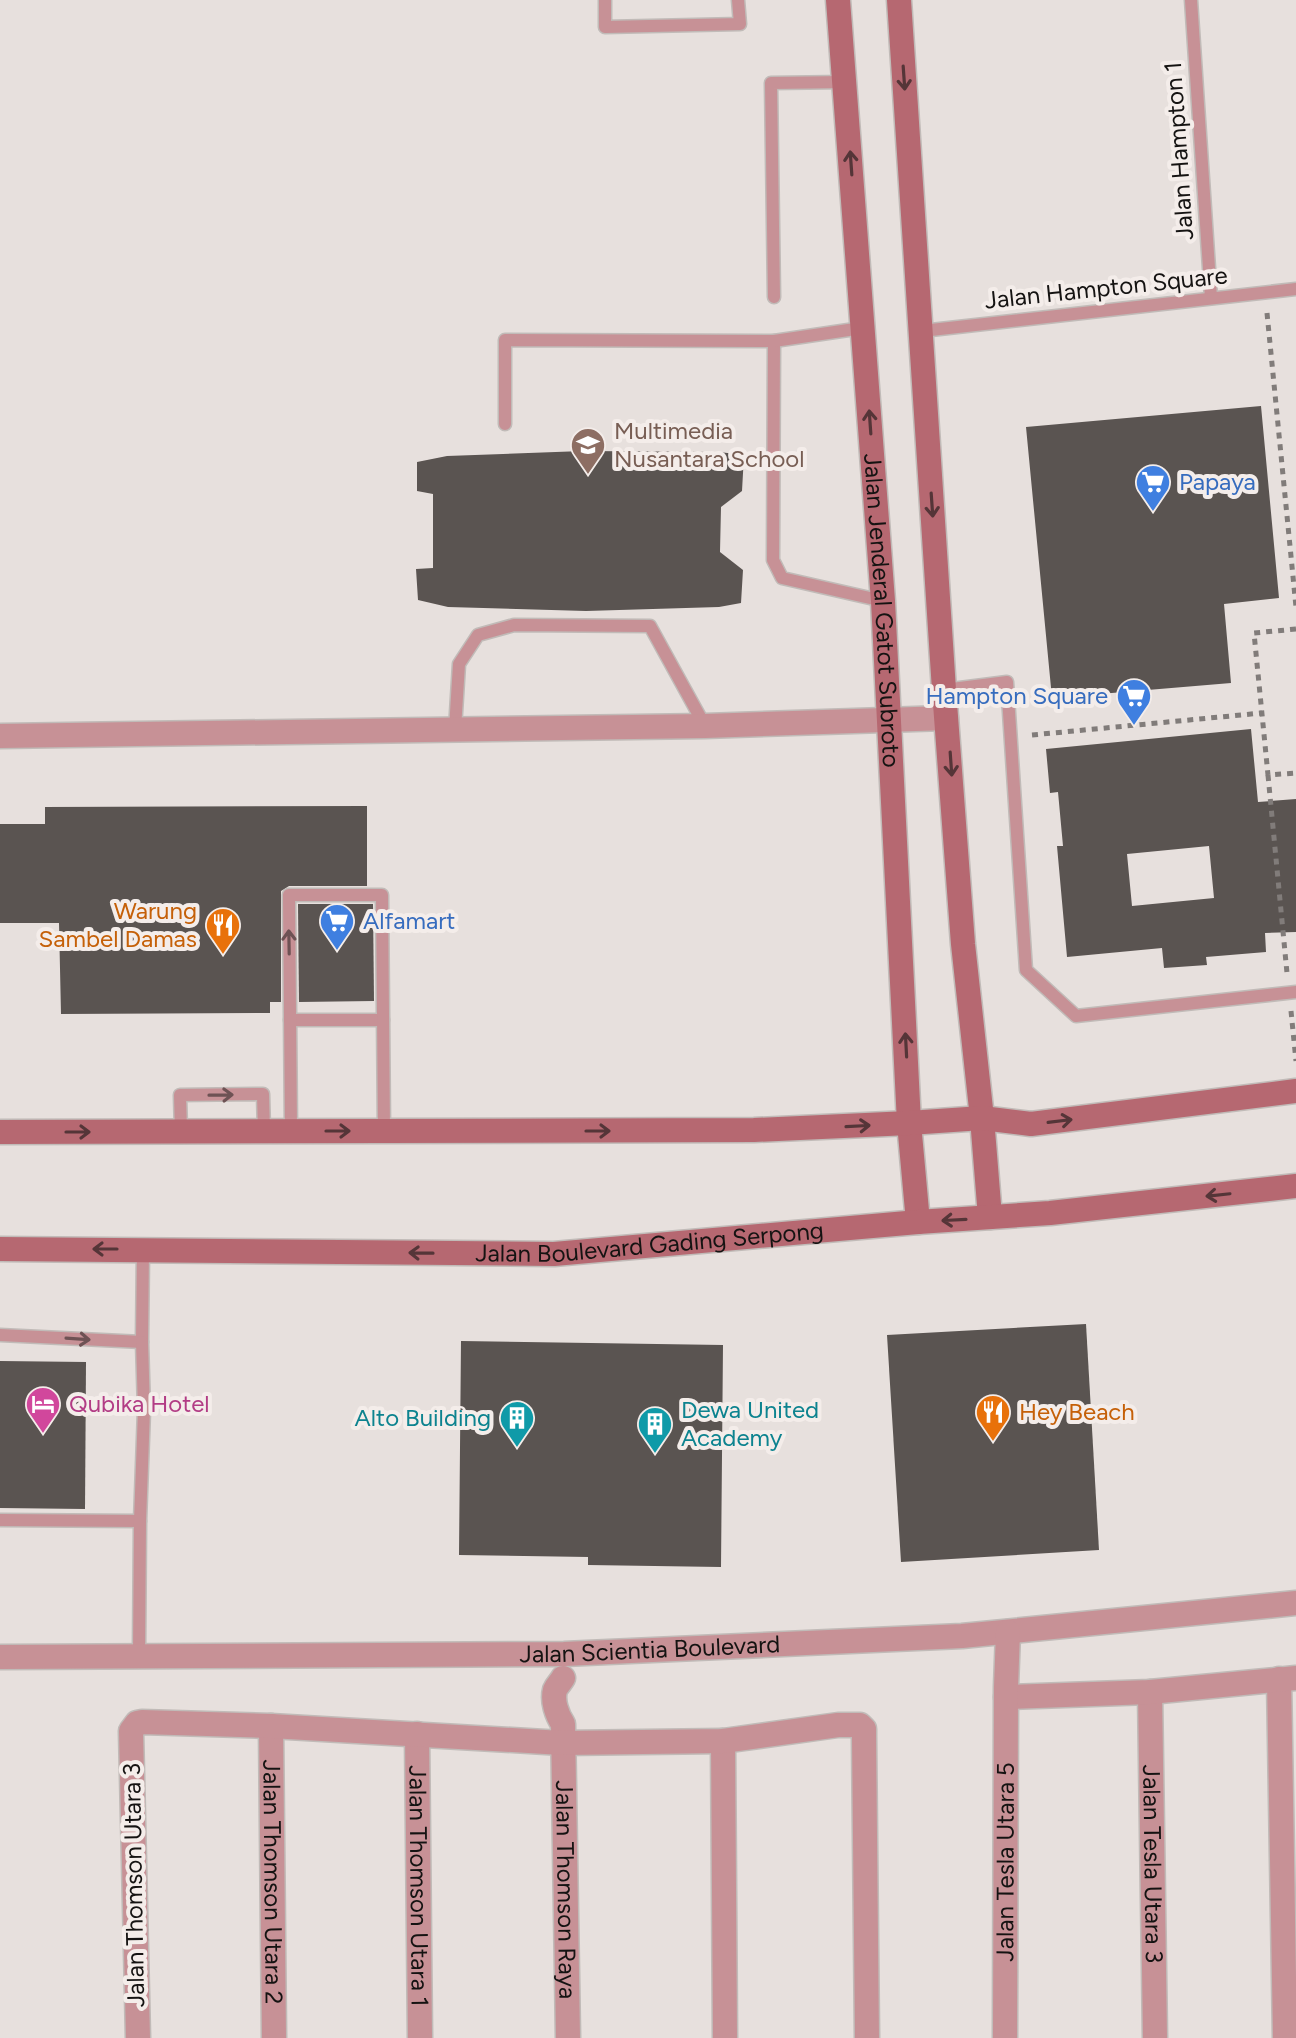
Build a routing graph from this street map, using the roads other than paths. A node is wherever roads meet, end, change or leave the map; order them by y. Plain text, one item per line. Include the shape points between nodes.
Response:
1 (605, 0) edge
2 (738, 0) edge
3 (838, 0) edge
4 (899, 0) edge
5 (1191, 0) edge
6 (845, 82) junction
7 (1296, 289) edge
8 (774, 297) dead end
9 (1211, 298) junction
10 (862, 328) junction
11 (922, 331) junction
12 (774, 341) junction
13 (505, 424) dead end
14 (883, 601) junction
15 (944, 690) junction
16 (946, 718) junction
17 (889, 721) junction
18 (705, 726) junction
19 (455, 729) junction
20 (0, 736) edge
21 (1293, 992) edge
22 (290, 1020) junction
23 (383, 1020) junction
24 (1296, 1091) edge
25 (982, 1118) junction
26 (909, 1123) junction
27 (291, 1131) junction
28 (384, 1131) junction
29 (0, 1132) edge
30 (181, 1132) junction
31 (264, 1132) junction
32 (1296, 1186) edge
33 (990, 1217) junction
34 (918, 1222) junction
35 (0, 1249) edge
36 (143, 1249) junction
37 (0, 1335) edge
38 (142, 1342) junction
39 (0, 1520) edge
40 (140, 1521) junction
41 (1296, 1603) edge
42 (1008, 1632) junction
43 (139, 1655) junction
44 (0, 1657) edge
45 (564, 1666) junction
46 (1287, 1678) edge
47 (1006, 1692) junction
48 (1150, 1692) junction
49 (271, 1726) junction
50 (562, 1733) junction
51 (417, 1734) junction
52 (723, 1741) junction
53 (138, 2038) edge
54 (274, 2038) edge
55 (420, 2038) edge
56 (568, 2038) edge
57 (725, 2038) edge
58 (867, 2038) edge
59 (1005, 2038) edge
60 (1155, 2038) edge
61 (1285, 2038) edge

1 - 2 lane via 605,27 740,24
3 - 6 main road, Jalan Jenderal Gatot Subroto
4 -> 11 main road
5 - 9 lane, Jalan Hampton 1
6 - 8 lane via 771,83
10 -> 6 main road, Jalan Jenderal Gatot Subroto
7 - 9 lane, Jalan Hampton Square
9 - 11 lane, Jalan Hampton Square
10 - 12 lane
14 -> 10 main road, Jalan Jenderal Gatot Subroto
11 -> 15 main road
12 - 13 lane via 505,340
12 - 14 lane via 773,560 782,578
14 - 17 main road, Jalan Jenderal Gatot Subroto
15 - 16 main road
15 - 21 lane via 1007,682 1026,970 1076,1016
16 - 17 street
16 -> 25 main road
17 - 18 street
26 -> 17 main road, Jalan Jenderal Gatot Subroto
18 - 19 street
18 - 19 lane via 650,626 514,625 478,635 459,664
19 - 20 street
22 - 23 lane
22 -> 23 lane via 289,895 382,895
22 - 27 lane
23 - 28 lane
25 -> 24 main road via 1031,1124
25 - 26 main road
25 - 33 main road
28 -> 26 main road via 754,1130
26 - 34 main road, Jalan Jenderal Gatot Subroto
27 -> 28 main road
27 - 31 main road
29 -> 30 main road
30 - 31 main road
30 -> 31 lane via 180,1095 263,1094
32 -> 33 main road, Jalan Boulevard Gading Serpong
33 -> 34 main road, Jalan Boulevard Gading Serpong
34 -> 36 main road, Jalan Boulevard Gading Serpong via 554,1254
36 -> 35 main road, Jalan Boulevard Gading Serpong
36 - 38 lane
37 -> 38 lane
38 - 40 lane
39 - 40 lane
40 - 43 lane
41 - 42 street, Jalan Scientia Boulevard
42 - 45 street, Jalan Scientia Boulevard
42 - 47 street, Jalan Tesla Utara 5
43 - 44 street, Jalan Scientia Boulevard
43 - 45 street, Jalan Scientia Boulevard
45 - 50 street, Jalan Thomson Raya via 555,1690
46 - 48 street
46 - 61 street
47 - 48 street
47 - 59 street, Jalan Tesla Utara 5
48 - 60 street, Jalan Tesla Utara 3
49 - 51 street
49 - 53 street, Jalan Thomson Utara 3 via 142,1722 132,1727
49 - 54 street, Jalan Thomson Utara 2
50 - 51 street
50 - 52 street
50 - 56 street, Jalan Thomson Raya
51 - 55 street, Jalan Thomson Utara 1
52 - 57 street
52 - 58 street via 838,1725 864,1729

